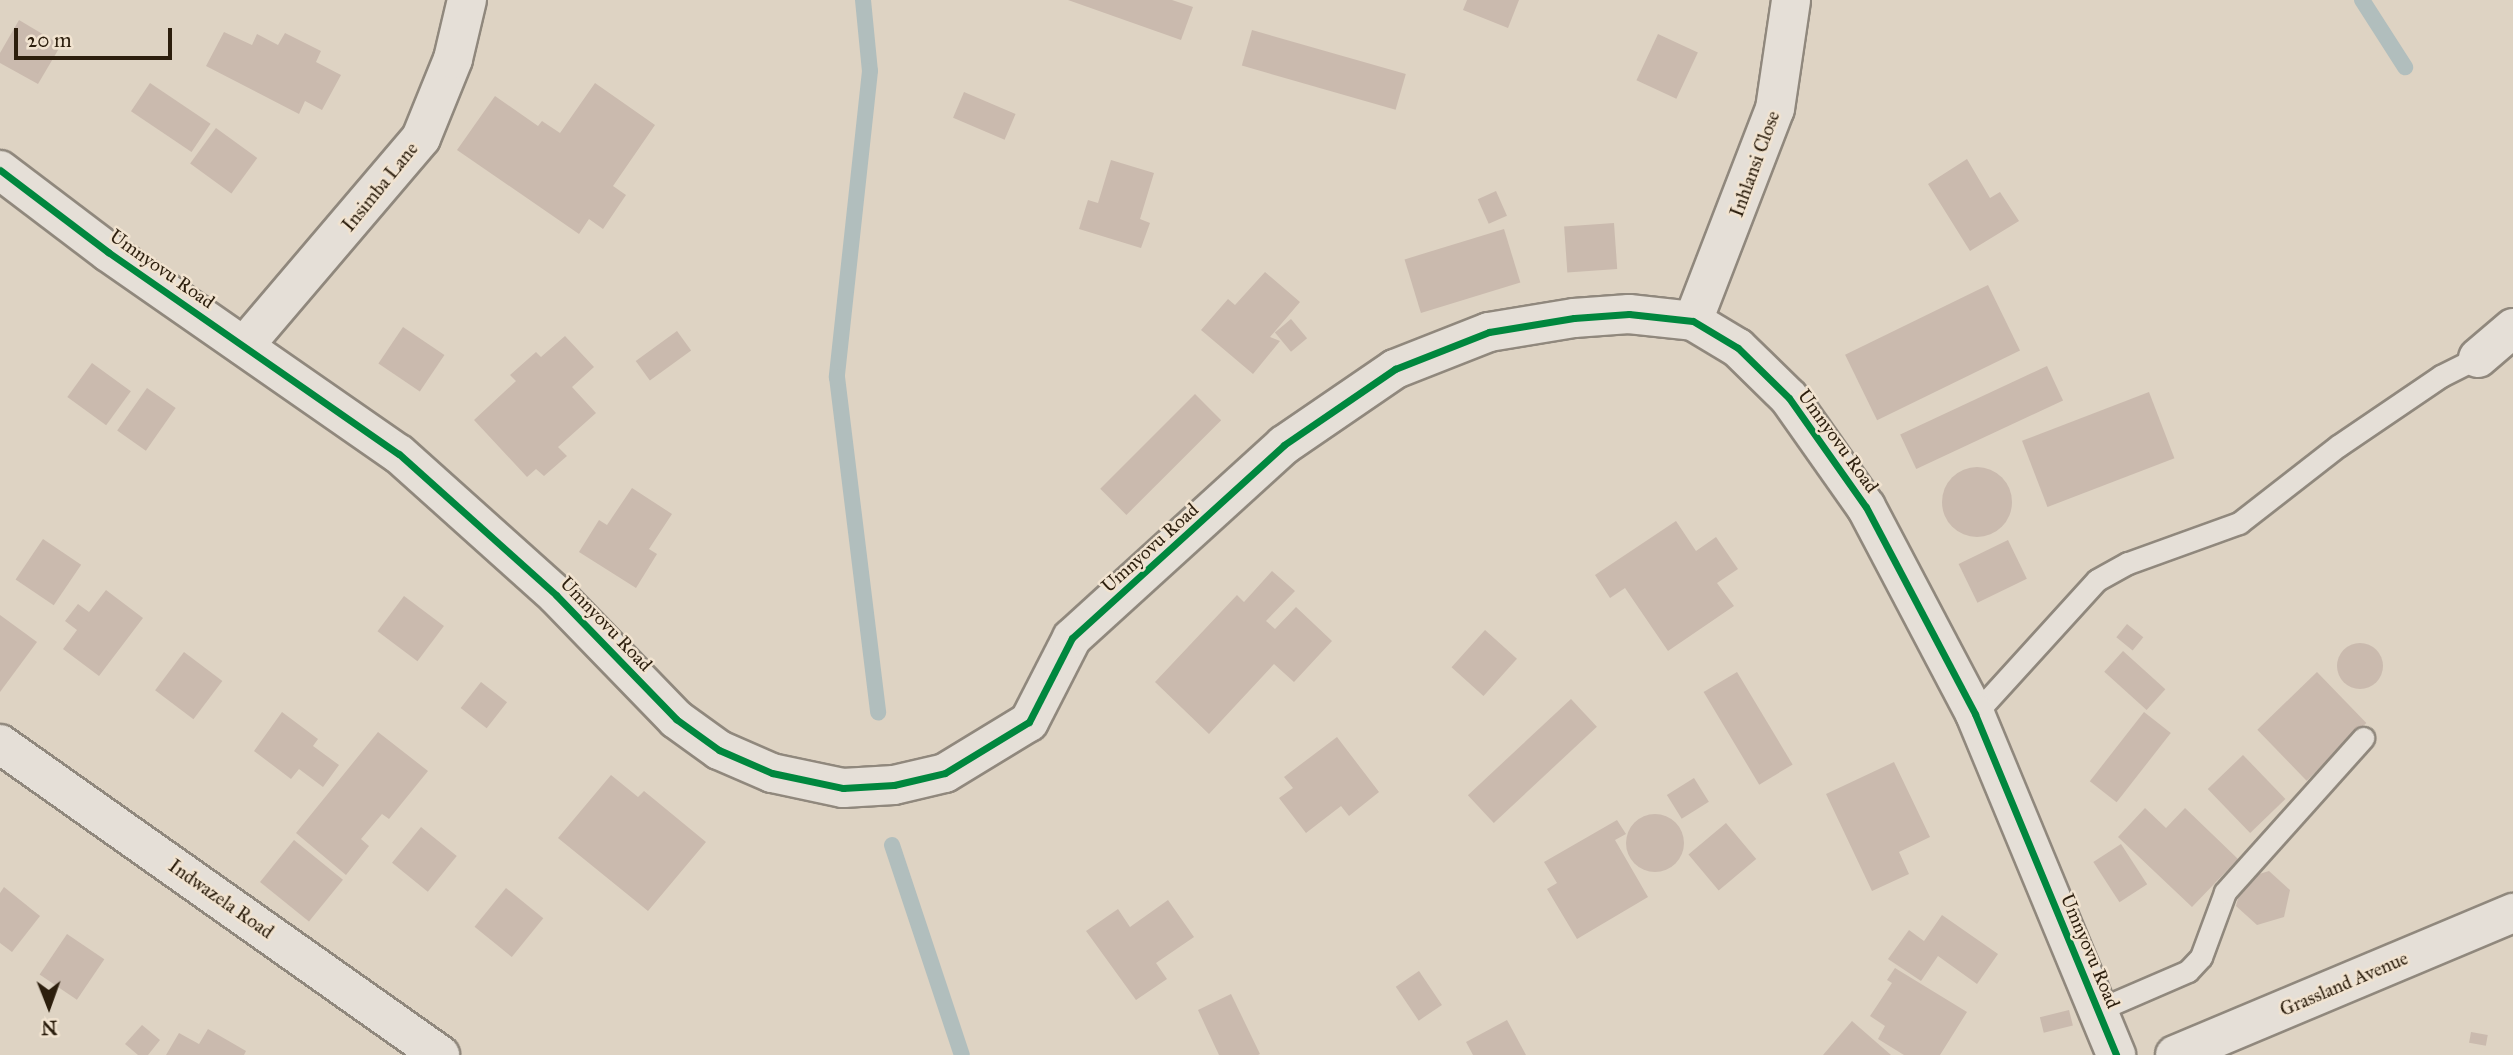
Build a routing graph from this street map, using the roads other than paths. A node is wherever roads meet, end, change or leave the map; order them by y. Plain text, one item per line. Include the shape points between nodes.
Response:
1 (467, 0) edge
2 (1790, 0) edge
3 (0, 170) edge
4 (1693, 321) junction
5 (2513, 328) edge
6 (244, 346) junction
7 (2495, 352) edge
8 (1975, 715) junction
9 (2364, 738) dead end
10 (0, 744) edge
11 (2513, 913) edge
12 (2098, 1010) junction
13 (440, 1055) edge
14 (2116, 1055) edge
15 (2175, 1055) edge

1 - 6 street, Insimba Lane via 453,58 421,138
2 - 4 street, Inhlansi Close via 1775,109
3 - 6 street, Umnyovu Road
4 - 6 street, Umnyovu Road via 1629,314 1489,332 1395,369 1284,445 1072,638 1028,722 945,773 894,785 843,788 772,773 719,750 676,719 482,525 399,454
4 - 8 street, Umnyovu Road via 1738,348 1789,398 1821,439 1866,507
5 - 7 street
7 - 8 lane via 2441,376 2349,438 2239,523 2128,563 2097,580
8 - 12 street, Umnyovu Road
9 - 12 lane via 2225,892 2201,957 2188,971
10 - 13 street, Indwazela Road
11 - 15 street, Grassland Avenue
12 - 14 street, Umnyovu Road

